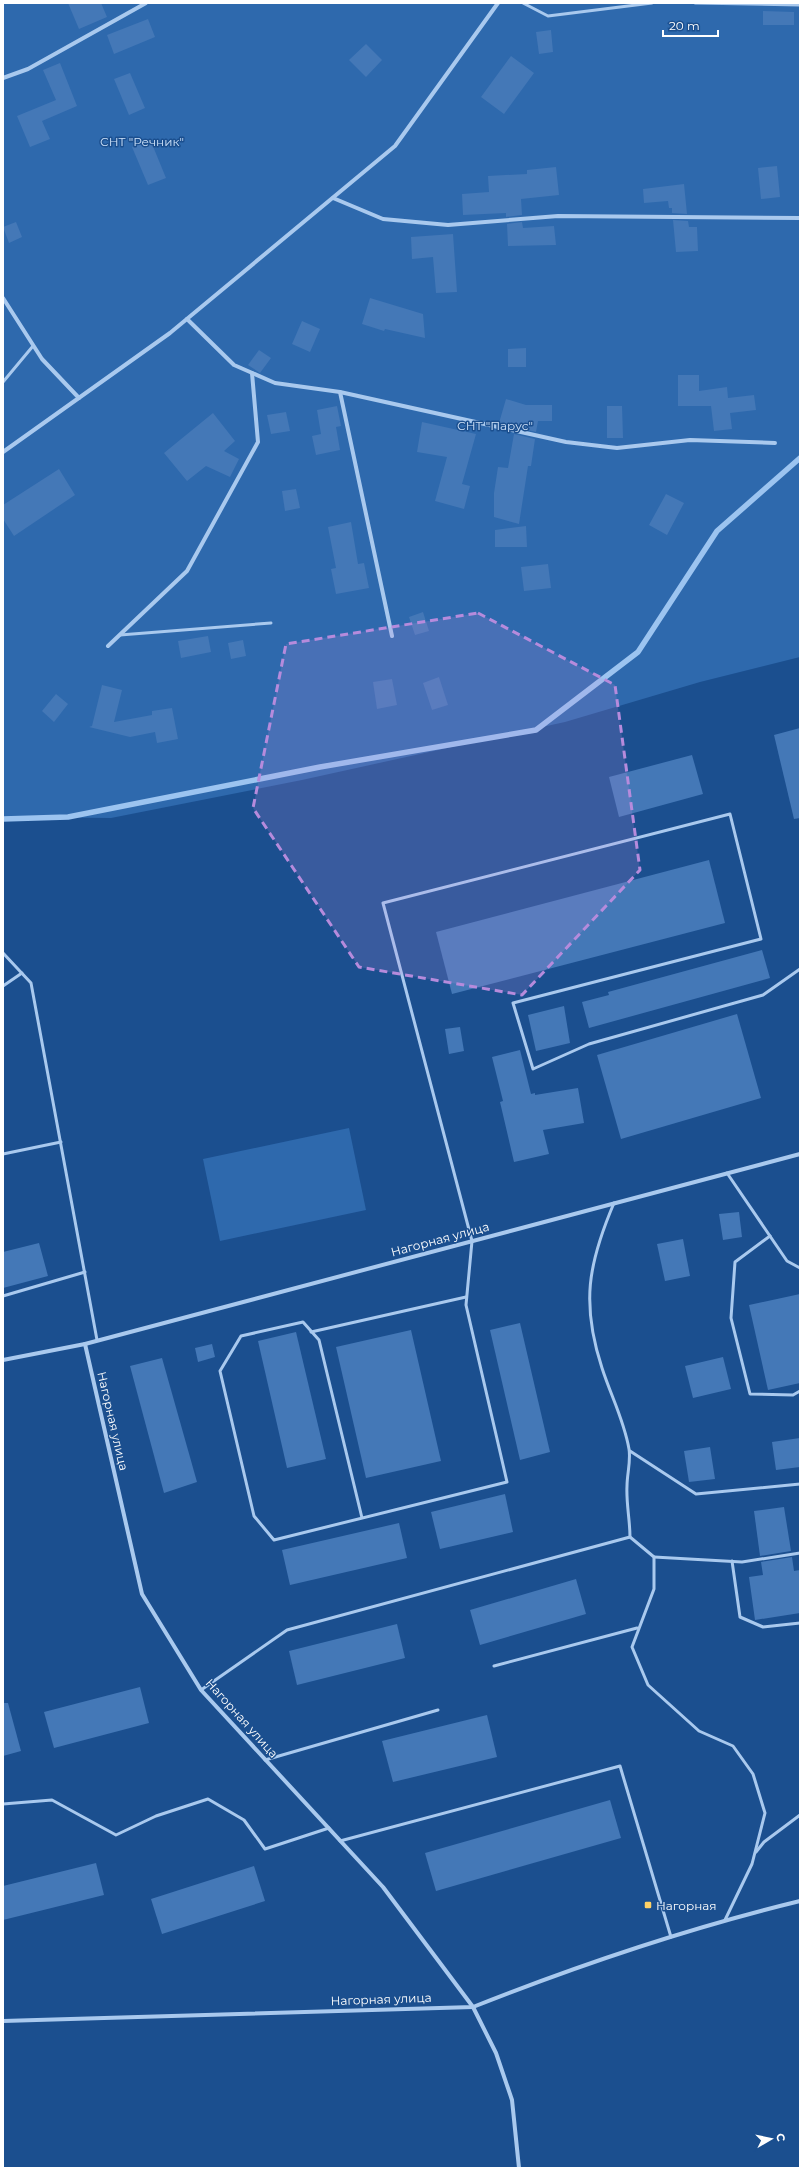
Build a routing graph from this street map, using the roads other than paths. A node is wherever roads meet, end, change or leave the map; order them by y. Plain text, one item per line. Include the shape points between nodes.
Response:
1 (146, 3) edge
2 (498, 3) edge
3 (523, 3) edge
4 (652, 3) edge
5 (695, 3) edge
6 (800, 5) edge
7 (3, 78) edge
8 (332, 198) junction
9 (800, 218) edge
10 (3, 298) edge
11 (187, 319) junction
12 (33, 346) junction
13 (252, 373) junction
14 (3, 382) edge
15 (340, 392) junction
16 (79, 398) junction
17 (775, 444) dead end
18 (3, 452) edge
19 (271, 623) dead end
20 (120, 635) junction
21 (392, 636) dead end
22 (108, 646) dead end
23 (3, 953) edge
24 (800, 969) edge
25 (22, 973) junction
26 (3, 986) edge
27 (61, 1142) junction
28 (3, 1154) edge
29 (800, 1154) edge
30 (727, 1173) junction
31 (614, 1203) junction
32 (770, 1236) junction
33 (472, 1241) junction
34 (800, 1268) edge
35 (85, 1272) junction
36 (3, 1296) edge
37 (466, 1297) junction
38 (311, 1332) junction
39 (97, 1340) junction
40 (85, 1344) junction
41 (3, 1360) edge
42 (800, 1392) edge
43 (630, 1451) junction
44 (800, 1484) edge
45 (362, 1518) junction
46 (630, 1537) junction
47 (800, 1554) edge
48 (654, 1557) junction
49 (732, 1561) junction
50 (800, 1623) edge
51 (637, 1628) junction
52 (494, 1666) dead end
53 (201, 1690) junction
54 (438, 1710) dead end
55 (265, 1760) junction
56 (3, 1804) edge
57 (800, 1815) edge
58 (329, 1828) junction
59 (340, 1841) junction
60 (754, 1855) junction
61 (800, 1901) edge
62 (725, 1920) junction
63 (671, 1937) junction
64 (473, 2007) junction
65 (3, 2021) edge
66 (519, 2168) edge

1 - 7 street via 28,69
2 - 8 street via 395,146
3 - 4 lane via 548,16
5 - 6 lane
8 - 9 street via 383,220 448,225 558,216
8 - 11 street
10 - 12 street
11 - 13 street via 234,365
11 - 16 street
12 - 14 lane
12 - 16 street
13 - 15 street via 275,383
13 - 20 street via 258,442 187,571
15 - 17 street via 566,442 617,448 690,440
15 - 21 street
16 - 18 street
19 - 20 lane
20 - 22 street
23 - 25 lane
24 - 33 lane via 763,995 589,1044 533,1069 513,1003 761,939 730,814 383,903
25 - 26 lane
25 - 27 lane via 32,983
27 - 28 lane
27 - 35 lane
29 - 30 street, Нагорная улица
30 - 31 street, Нагорная улица
30 - 32 lane
31 - 33 street, Нагорная улица
31 - 43 lane via 600,1236 592,1266 589,1315 602,1369 619,1408
32 - 34 lane via 787,1261
32 - 42 lane via 735,1262 730,1318 750,1394 792,1395
33 - 37 lane
33 - 39 street, Нагорная улица
35 - 36 lane
35 - 39 lane
37 - 38 lane
37 - 45 lane via 507,1482
38 - 45 lane via 319,1340
38 - 45 lane via 303,1322 241,1336 220,1371 254,1516 274,1540
39 - 40 street, Нагорная улица
40 - 41 street, Нагорная улица
40 - 53 street, Нагорная улица via 142,1594
43 - 44 lane via 696,1494
43 - 46 lane via 626,1487
46 - 48 lane
46 - 53 lane via 287,1630
47 - 49 lane via 742,1562
48 - 49 lane
48 - 51 lane via 654,1589
49 - 50 lane via 740,1617 763,1627
51 - 52 lane
51 - 60 lane via 632,1647 648,1685 699,1731 734,1746 752,1774 765,1813
53 - 55 street, Нагорная улица
54 - 55 lane
55 - 58 street, Нагорная улица
56 - 58 lane via 52,1800 116,1835 156,1816 208,1799 244,1820 265,1849
57 - 60 lane via 764,1842
58 - 59 street, Нагорная улица
59 - 63 lane via 620,1766
59 - 64 street, Нагорная улица via 383,1887
60 - 62 lane
61 - 62 street, Нагорная улица
62 - 63 street, Нагорная улица
63 - 64 street, Нагорная улица via 524,1986
64 - 65 street, Нагорная улица
64 - 66 street via 496,2053 512,2100

